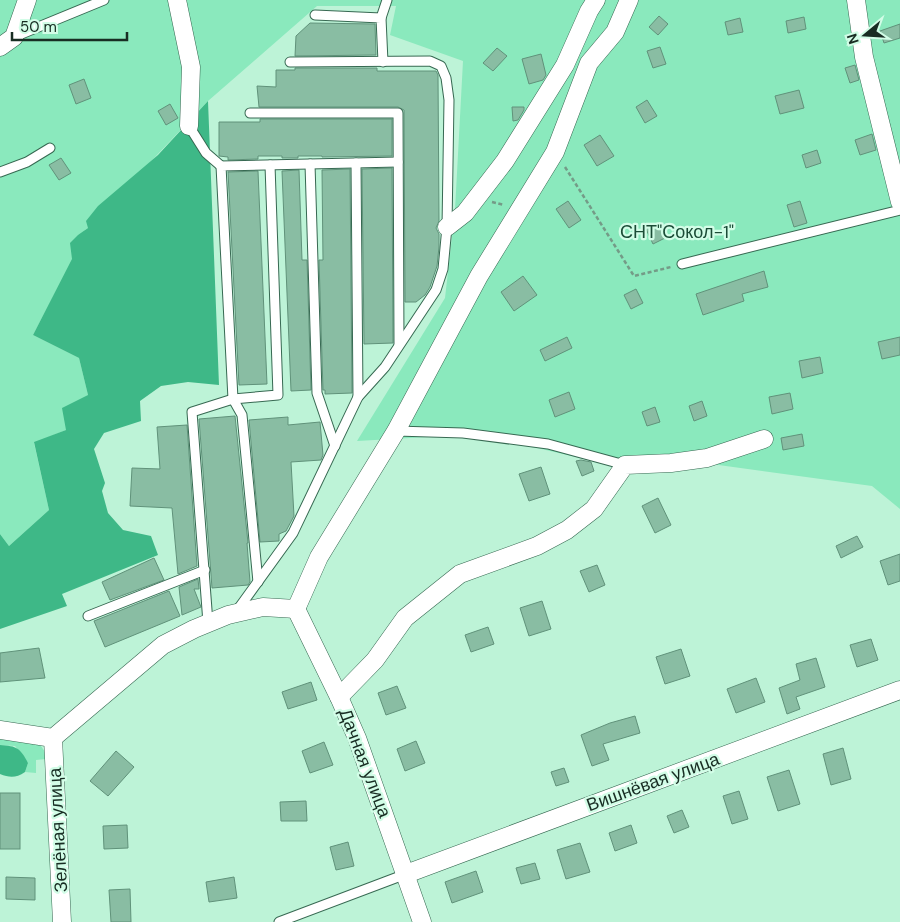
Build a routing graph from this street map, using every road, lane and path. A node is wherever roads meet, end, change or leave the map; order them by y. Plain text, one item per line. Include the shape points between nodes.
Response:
1 (27, 0) edge
2 (104, 0) edge
3 (177, 0) edge
4 (387, 0) edge
5 (596, 0) edge
6 (629, 0) edge
7 (856, 0) edge
8 (315, 15) dead end
9 (381, 18) junction
10 (7, 42) edge
11 (290, 62) dead end
12 (383, 62) junction
13 (250, 113) dead end
14 (189, 126) joint
15 (50, 148) dead end
16 (555, 152) junction
17 (398, 162) junction
18 (356, 163) junction
19 (310, 164) junction
20 (270, 165) junction
21 (221, 166) junction
22 (0, 172) edge
23 (478, 198) junction
24 (900, 202) edge
25 (520, 210) junction
26 (900, 210) edge
27 (447, 228) junction
28 (682, 264) joint
29 (399, 344) junction
30 (358, 397) junction
31 (233, 399) junction
32 (396, 431) junction
33 (764, 439) dead end
34 (335, 446) junction
35 (625, 465) junction
36 (204, 570) junction
37 (258, 582) junction
38 (296, 610) junction
39 (235, 613) junction
40 (88, 616) dead end
41 (208, 623) junction
42 (900, 690) edge
43 (340, 697) junction
44 (0, 730) edge
45 (53, 738) junction
46 (406, 874) junction
47 (62, 922) edge
48 (279, 922) edge
49 (422, 922) edge

1 - 10 street
2 - 10 lane
3 - 14 street via 191,67
4 - 9 lane
5 - 23 street via 565,65
6 - 16 street via 615,32 590,63
7 - 24 street via 864,57
8 - 9 lane
9 - 12 lane
11 - 12 lane
12 - 27 lane via 430,61 441,66 446,78 449,100
13 - 17 lane via 398,113
14 - 21 lane via 206,153
15 - 22 lane via 27,162
16 - 25 street
16 - 28 path via 634,276
17 - 18 lane
17 - 29 lane
18 - 19 lane
18 - 30 lane
19 - 20 lane
19 - 34 lane via 317,393
20 - 21 lane
20 - 31 lane via 278,395
21 - 31 lane
23 - 25 path
23 - 27 street
25 - 32 street via 479,276
26 - 28 lane
27 - 29 lane via 443,269 436,290
29 - 30 lane via 385,367
30 - 34 lane
31 - 36 lane via 192,412
31 - 37 lane via 242,415
32 - 35 lane via 463,432 548,444
32 - 38 street via 319,557
33 - 35 street via 707,458
34 - 37 lane via 293,533
35 - 43 street via 594,509 567,530 537,546 460,574 405,618 376,660
36 - 40 lane
36 - 41 lane
37 - 39 lane
38 - 39 street via 263,606
38 - 43 street, Дачная улица
39 - 41 street
41 - 45 street via 163,645
42 - 46 street, Вишнёвая улица
43 - 46 street, Дачная улица
44 - 45 street
45 - 47 street, Зелёная улица
46 - 48 lane
46 - 49 street, Дачная улица

